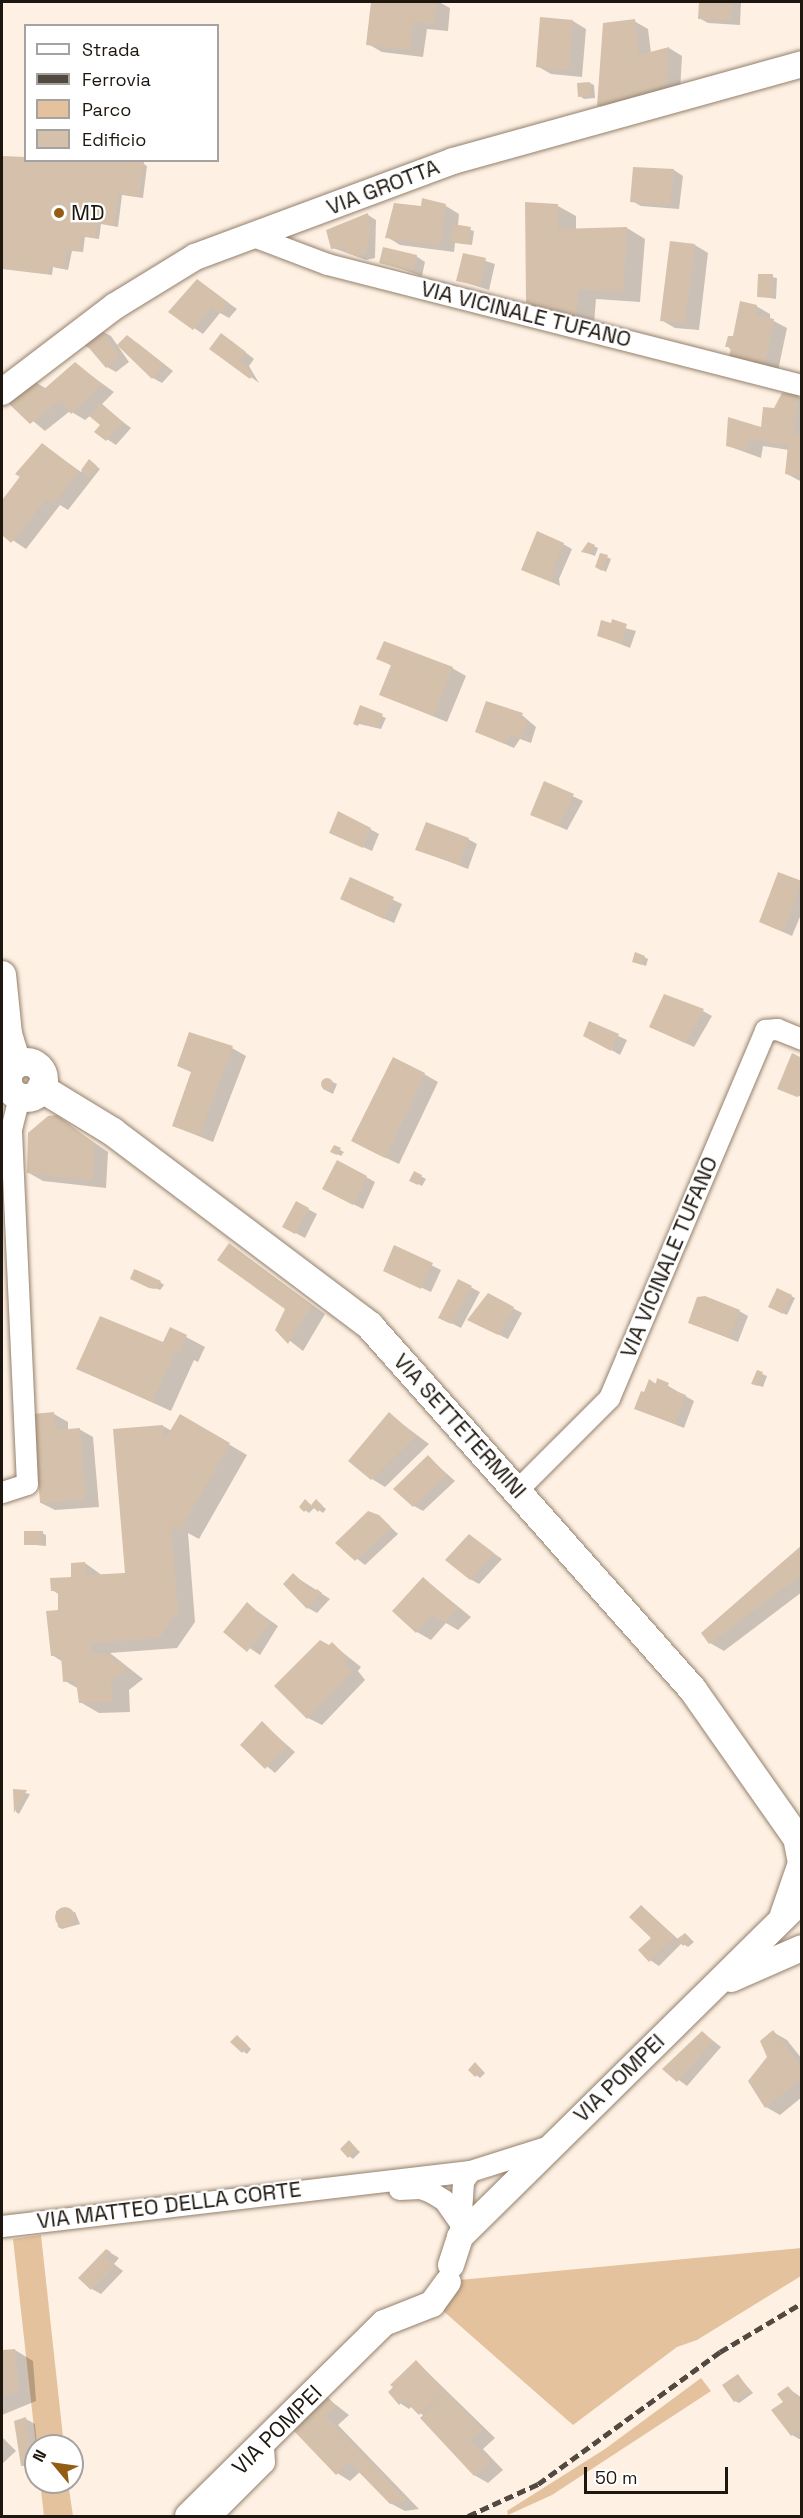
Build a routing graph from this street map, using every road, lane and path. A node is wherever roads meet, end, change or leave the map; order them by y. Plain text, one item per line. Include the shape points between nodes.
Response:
1 (801, 64) edge
2 (253, 236) junction
3 (801, 385) edge
4 (2, 392) edge
5 (2, 975) edge
6 (801, 1039) edge
7 (30, 1092) junction
8 (517, 1490) junction
9 (2, 1492) edge
10 (799, 1841) edge
11 (801, 1900) edge
12 (781, 1921) junction
13 (801, 1948) edge
14 (712, 1988) junction
15 (549, 2146) junction
16 (476, 2169) junction
17 (327, 2185) junction
18 (494, 2204) junction
19 (2, 2226) edge
20 (460, 2230) junction
21 (263, 2446) junction
22 (188, 2517) edge
23 (210, 2517) edge

1 - 2 street, VIA GROTTA via 453,161
2 - 3 street, VIA VICINALE TUFANO via 327,264
2 - 4 street, VIA GROTTA via 195,258 115,306
5 - 7 main road via 8,1034 17,1064 28,1062 38,1067 43,1077
6 - 8 street, VIA VICINALE TUFANO via 777,1029 765,1030 609,1398
7 - 8 main road, VIA SETTETERMINI via 113,1132 370,1326
7 - 9 street via 11,1129 27,1484
8 - 10 main road, VIA SETTETERMINI via 693,1690
10 - 12 street via 801,1863
11 - 12 street, VIA POMPEI
12 - 14 street, VIA POMPEI
13 - 14 street
14 - 15 street, VIA POMPEI
15 - 16 street, VIA MATTEO DELLA CORTE
15 - 18 street, VIA POMPEI via 539,2161
16 - 17 street, VIA MATTEO DELLA CORTE
16 - 18 street via 494,2190
16 - 20 street via 463,2181
17 - 19 street, VIA MATTEO DELLA CORTE
17 - 20 street, VIA MATTEO DELLA CORTE via 370,2191 420,2188 444,2200
18 - 20 street, VIA POMPEI
20 - 21 street, VIA POMPEI via 449,2273 432,2304 384,2323
21 - 22 street, VIA POMPEI
21 - 23 street via 264,2462

